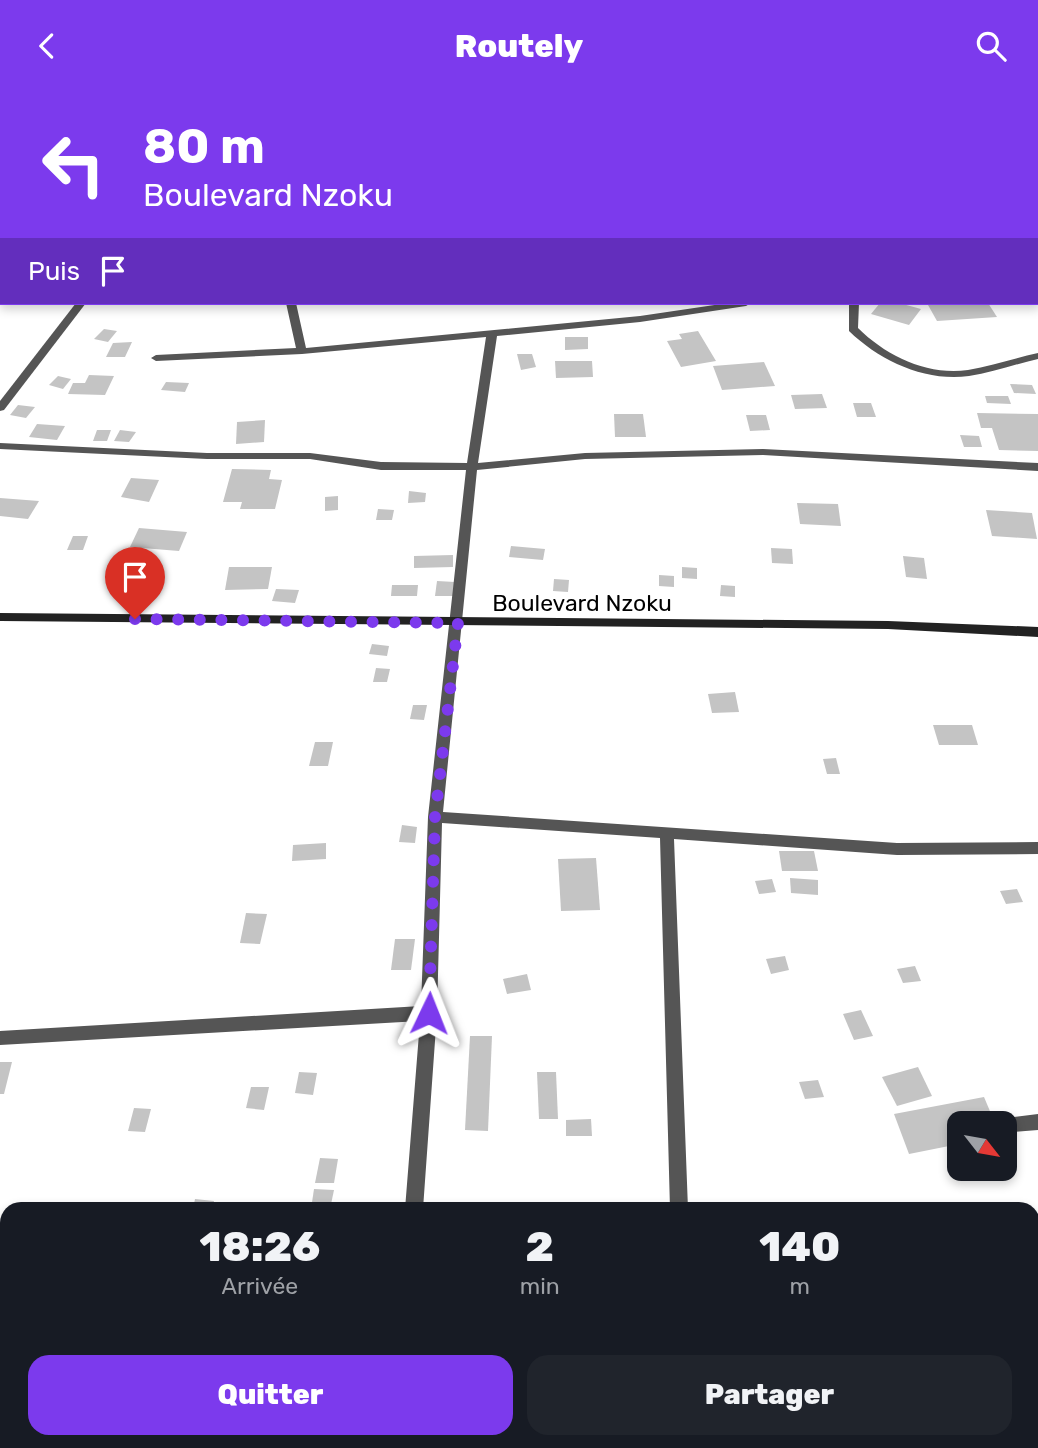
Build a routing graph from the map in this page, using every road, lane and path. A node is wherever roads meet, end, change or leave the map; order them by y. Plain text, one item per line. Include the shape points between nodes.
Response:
1 (78, 305) edge
2 (291, 305) edge
3 (733, 305) edge
4 (854, 305) edge
5 (492, 333) junction
6 (302, 351) junction
7 (1038, 356) edge
8 (156, 358) dead end
9 (0, 408) edge
10 (0, 446) edge
11 (472, 467) junction
12 (1038, 467) edge
13 (0, 617) edge
14 (458, 623) junction
15 (1038, 632) edge
16 (435, 817) junction
17 (667, 834) junction
18 (1038, 848) edge
19 (429, 1013) junction
20 (0, 1038) edge
21 (1038, 1122) edge
22 (1017, 1124) edge
23 (415, 1202) edge
24 (679, 1202) edge

1 - 9 street
2 - 6 street
3 - 5 street
4 - 7 street via 853,329 864,342 927,371 959,374
5 - 6 street
5 - 11 street
6 - 8 street
10 - 11 street via 310,456 381,466
11 - 12 street via 585,456 763,452
11 - 14 street
13 - 14 street, Boulevard Nzoku
14 - 15 street, Boulevard Nzoku via 888,625
14 - 16 street
16 - 17 street
16 - 19 street
17 - 18 street via 897,849
17 - 24 street
19 - 20 street
19 - 23 street
21 - 22 street

